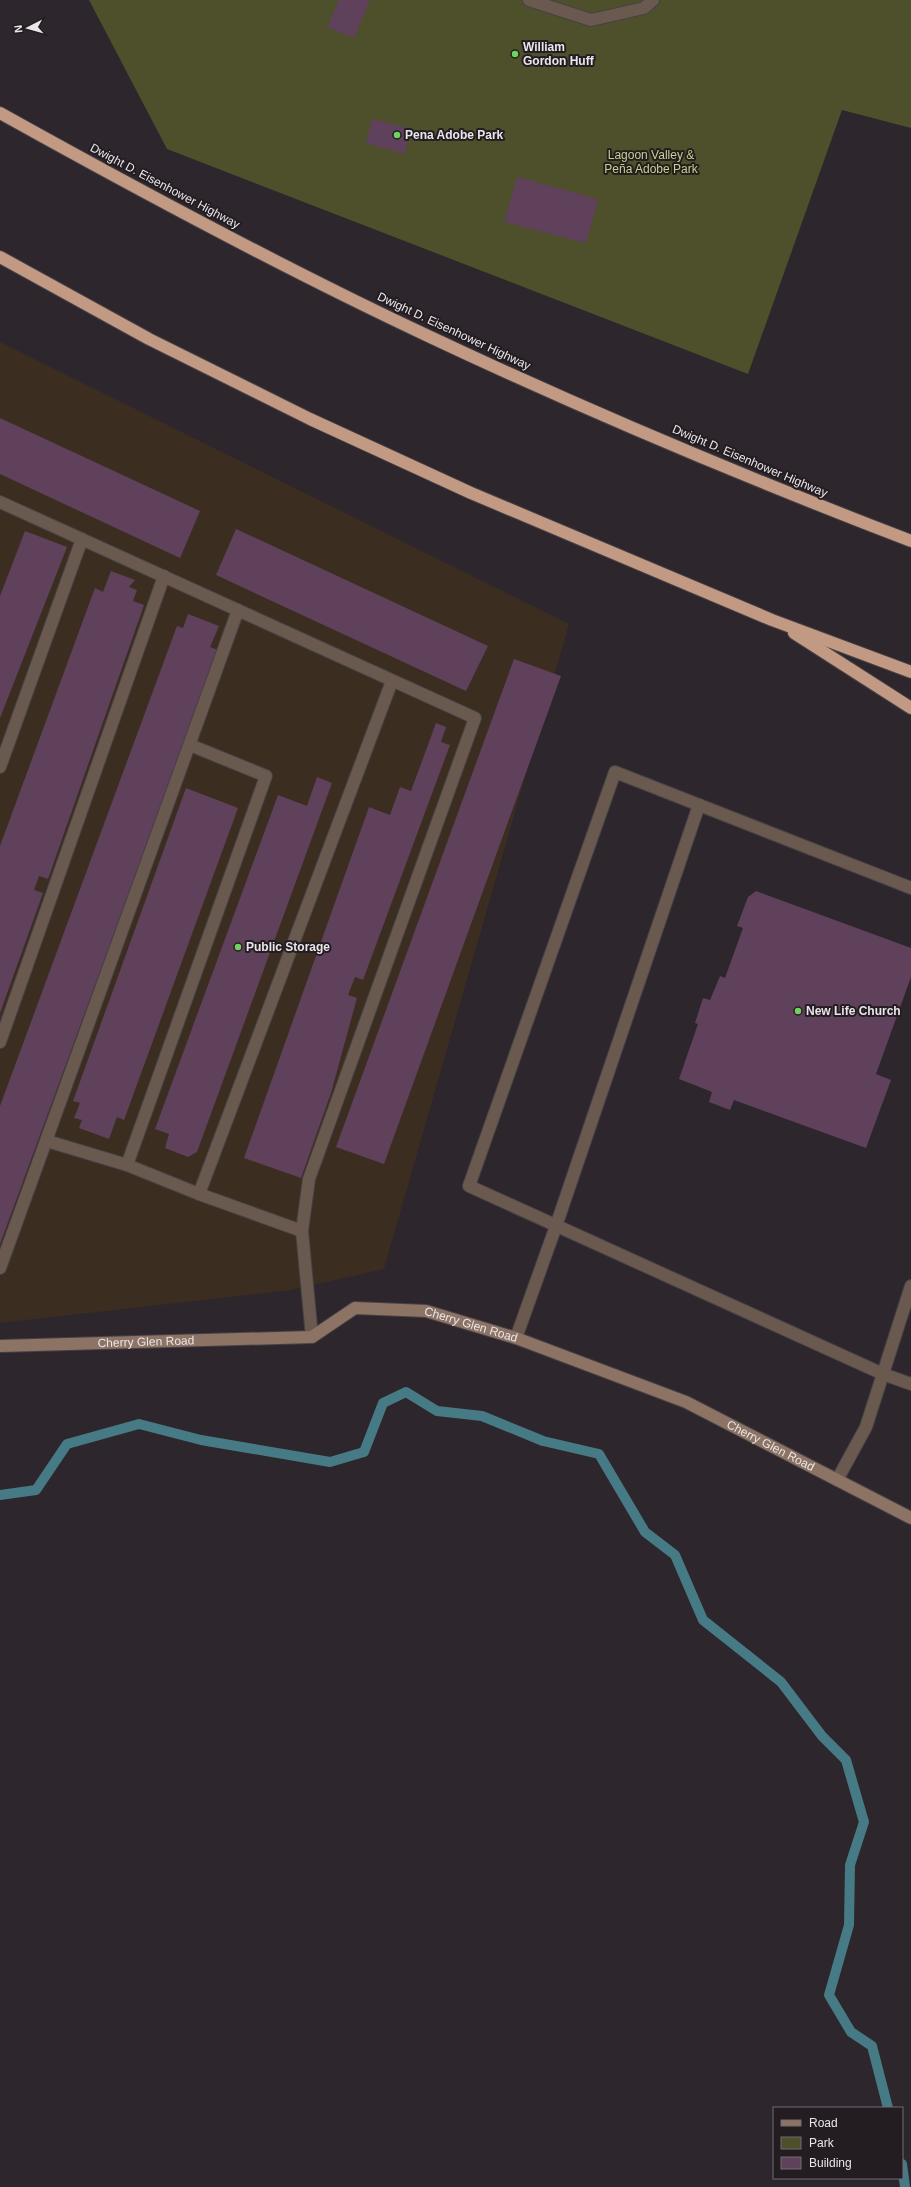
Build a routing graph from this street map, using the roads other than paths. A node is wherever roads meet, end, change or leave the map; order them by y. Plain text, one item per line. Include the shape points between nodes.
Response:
1 (529, 0) edge
2 (653, 0) edge
3 (0, 113) edge
4 (0, 257) edge
5 (0, 502) edge
6 (82, 539) junction
7 (911, 541) edge
8 (164, 576) junction
9 (238, 610) junction
10 (772, 620) junction
11 (911, 672) edge
12 (392, 681) junction
13 (911, 708) edge
14 (190, 745) junction
15 (0, 767) edge
16 (699, 805) junction
17 (911, 888) edge
18 (0, 1042) edge
19 (47, 1141) junction
20 (127, 1165) junction
21 (199, 1194) junction
22 (556, 1226) junction
23 (302, 1231) junction
24 (0, 1268) edge
25 (911, 1286) edge
26 (312, 1337) junction
27 (516, 1338) junction
28 (0, 1346) edge
29 (883, 1374) junction
30 (911, 1384) edge
31 (837, 1480) junction
32 (911, 1518) edge

1 - 2 street via 591,20 644,8
3 - 7 highway, Dwight D. Eisenhower Highway via 132,186 305,276 426,335 801,499
4 - 10 highway via 149,339 317,422 470,493
5 - 6 street
6 - 8 street
6 - 15 street
8 - 9 street
8 - 18 street
9 - 12 street
9 - 14 street
10 - 11 highway
10 - 13 highway
12 - 21 street
12 - 23 street via 475,718 309,1179
14 - 19 street
14 - 20 street via 266,776
16 - 17 street
16 - 22 street
16 - 22 street via 616,772 468,1186
19 - 20 street
19 - 24 street
20 - 21 street
21 - 23 street
22 - 27 street
22 - 29 street
23 - 26 street
25 - 29 street
26 - 27 street, Cherry Glen Road via 355,1308 426,1312
26 - 28 street, Cherry Glen Road
27 - 31 street, Cherry Glen Road via 686,1402
29 - 30 street
29 - 31 street via 866,1427
31 - 32 street, Cherry Glen Road

